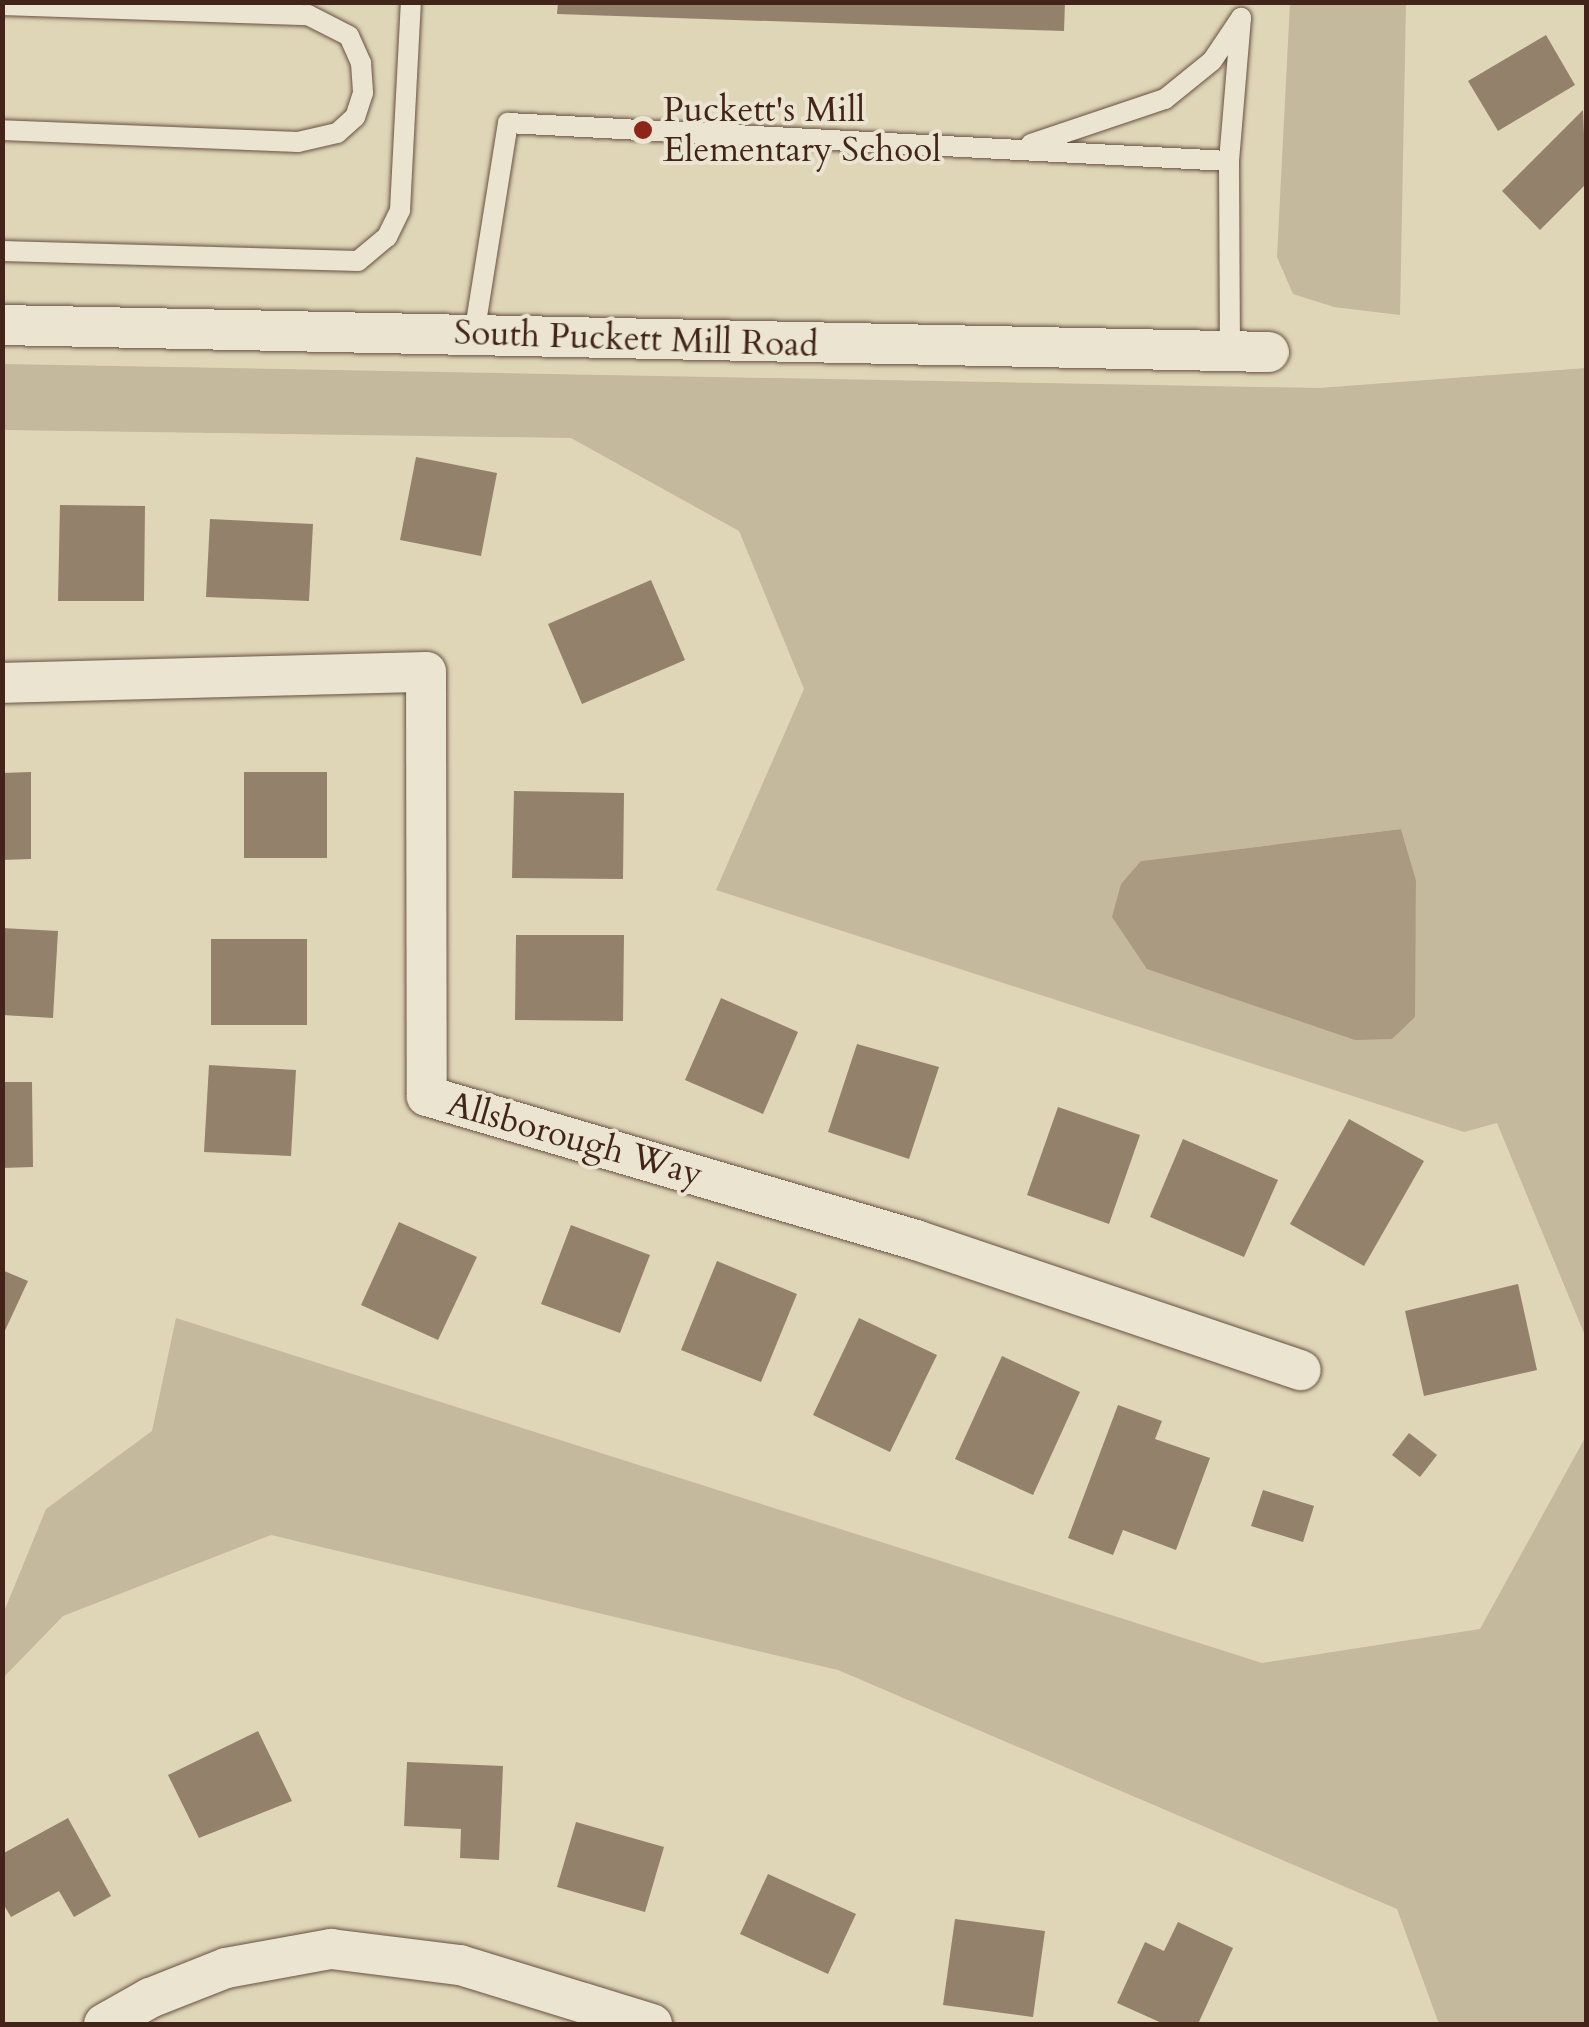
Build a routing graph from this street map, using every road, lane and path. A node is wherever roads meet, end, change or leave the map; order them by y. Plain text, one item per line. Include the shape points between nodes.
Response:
1 (411, 2) edge
2 (2, 5) edge
3 (1242, 10) edge
4 (2, 130) edge
5 (986, 148) junction
6 (1229, 161) junction
7 (2, 251) edge
8 (2, 325) edge
9 (474, 335) junction
10 (1249, 352) joint
11 (2, 682) edge
12 (1301, 1370) dead end
13 (104, 2024) edge
14 (652, 2024) edge

1 - 7 lane via 400,210 387,236 358,261
2 - 4 lane via 308,15 349,36 361,63 362,93 355,117 336,133 298,142
3 - 5 lane via 1212,61 1165,99 1080,132
3 - 6 lane
5 - 6 lane
5 - 9 lane via 508,123
6 - 10 lane
8 - 9 street, South Puckett Mill Road
9 - 10 street, South Puckett Mill Road
11 - 12 street, Allsborough Way via 426,672 426,1096 916,1240
13 - 14 street via 226,1968 331,1949 460,1965

